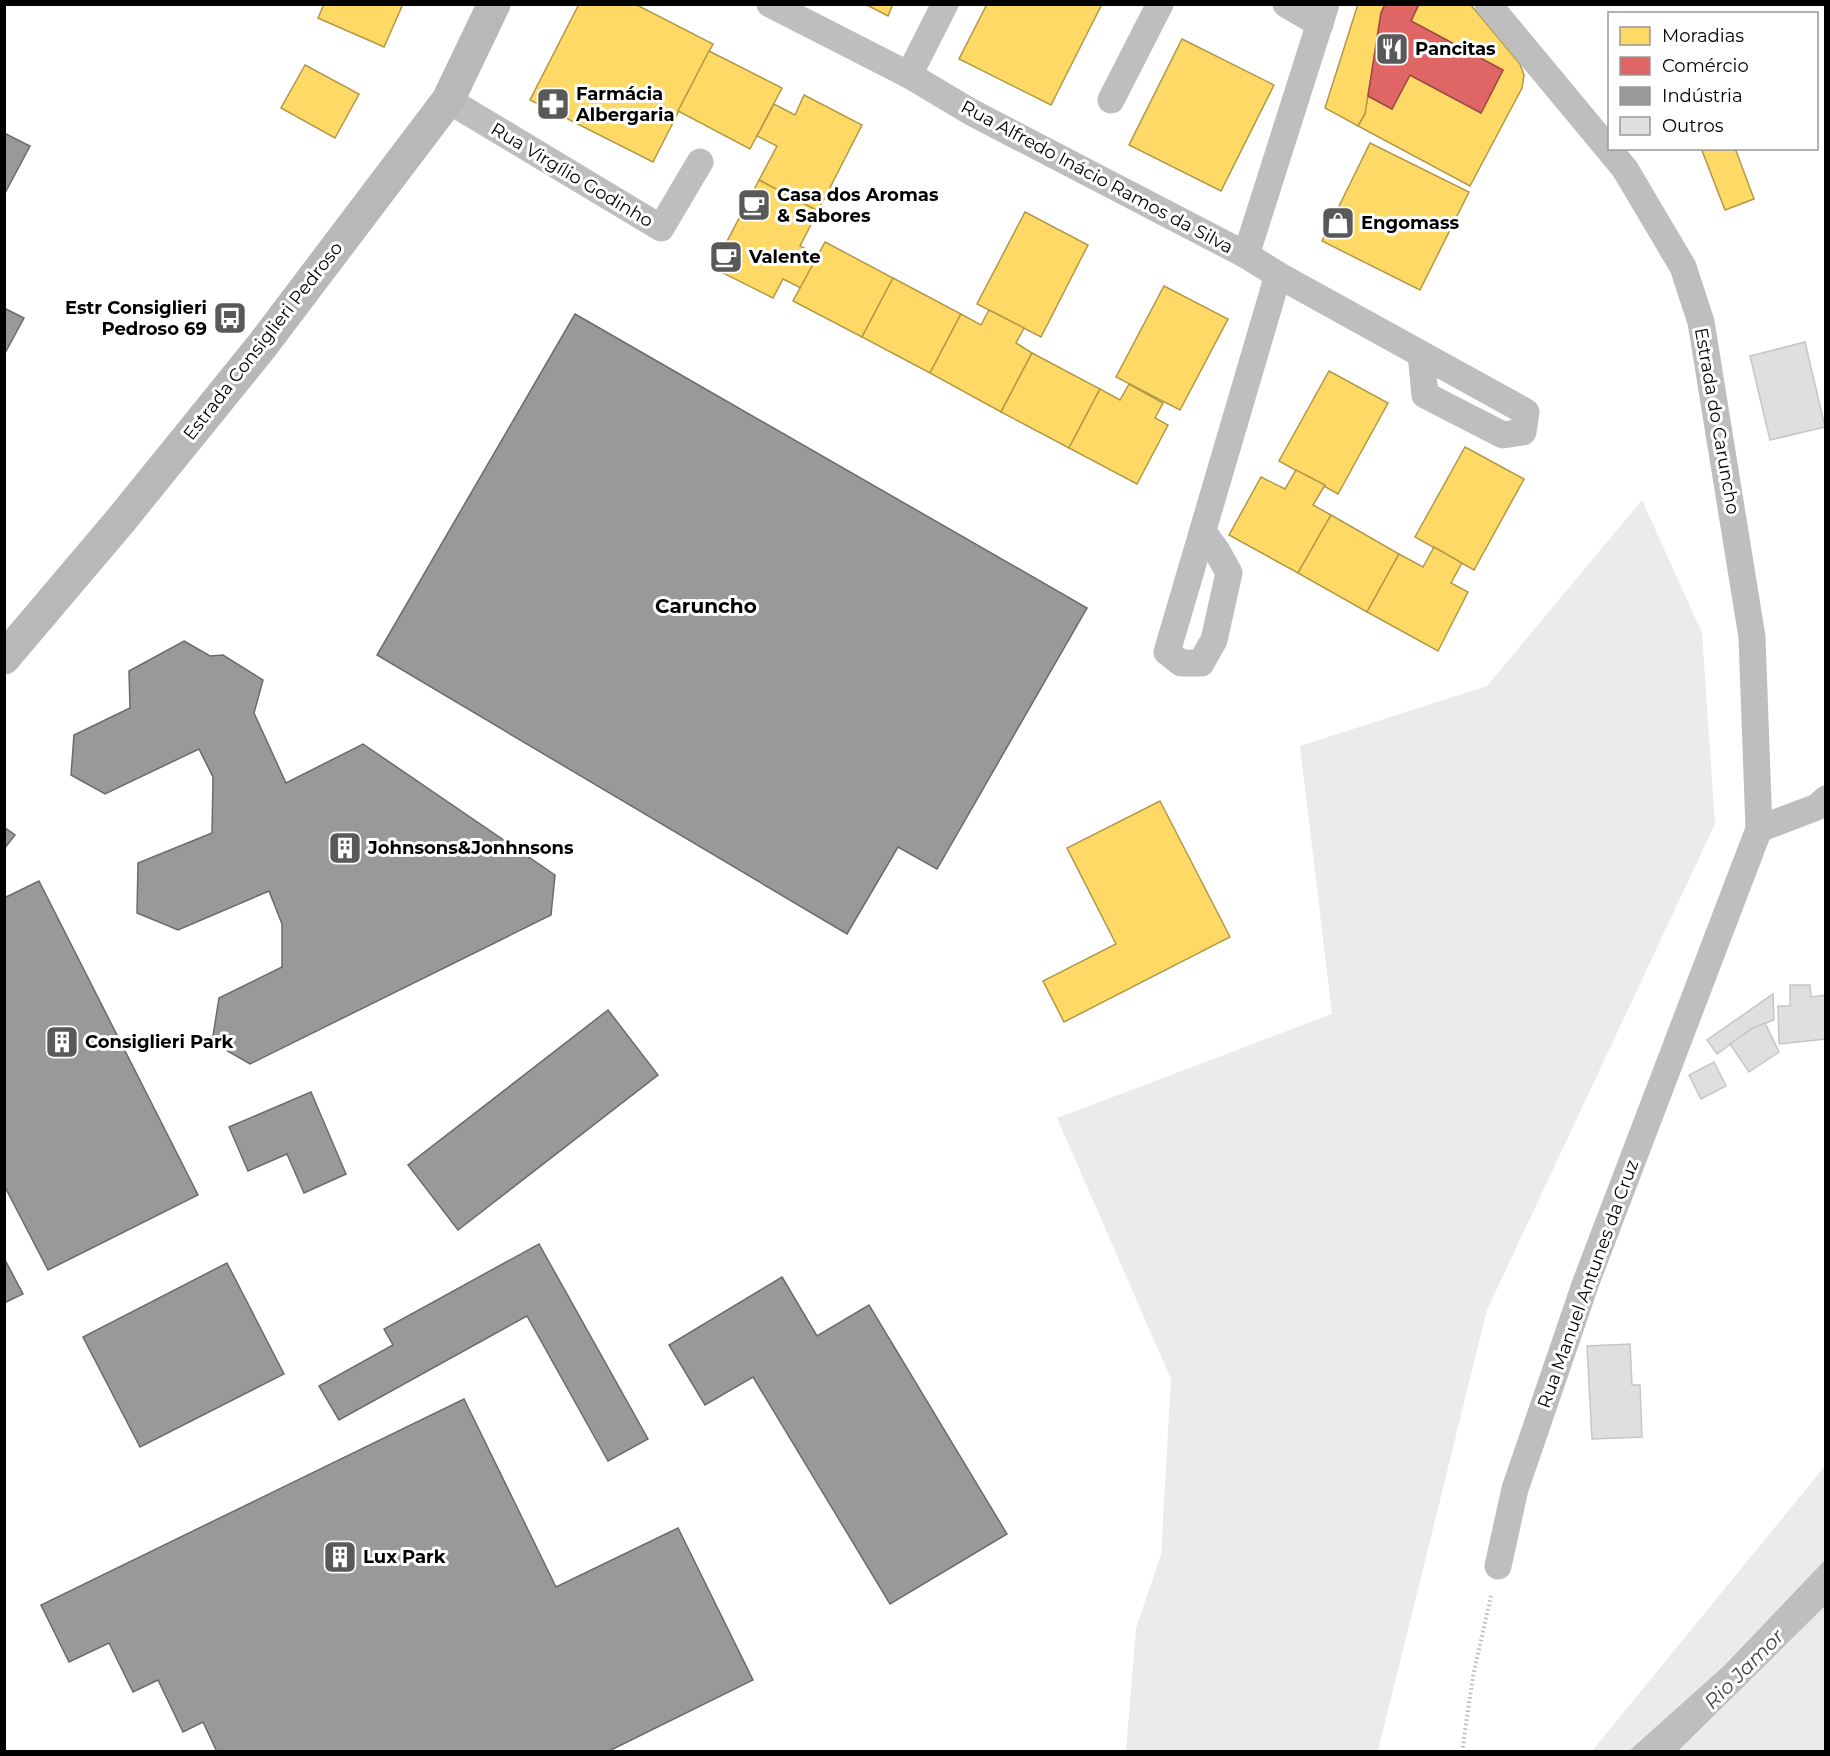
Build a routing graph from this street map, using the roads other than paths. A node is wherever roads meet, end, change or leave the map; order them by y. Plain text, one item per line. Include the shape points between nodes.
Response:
1 (494, 4) edge
2 (770, 4) edge
3 (945, 4) edge
4 (1160, 4) edge
5 (1286, 4) edge
6 (1488, 4) edge
7 (1323, 14) edge
8 (909, 75) junction
9 (448, 100) junction
10 (1111, 100) dead end
11 (1608, 149) edge
12 (1609, 150) edge
13 (700, 162) dead end
14 (1246, 255) junction
15 (1278, 275) junction
16 (1421, 354) dead end
17 (1203, 532) dead end
18 (4, 658) edge
19 (1826, 798) edge
20 (1759, 829) junction
21 (1498, 1566) road end

1 - 9 main road, Estrada Consiglieri Pedroso
2 - 8 street, Rua Alfredo Inácio Ramos da Silva
3 - 8 street
4 - 10 street
5 - 7 street
6 - 11 street, Estrada do Caruncho
7 - 14 street
8 - 14 street, Rua Alfredo Inácio Ramos da Silva via 971,112
9 - 13 street, Rua Virgílio Godinho via 661,228
9 - 18 main road, Estrada Consiglieri Pedroso via 261,347
12 - 20 street, Estrada do Caruncho via 1625,169 1683,267 1701,322 1752,637
14 - 15 street, Rua Alfredo Inácio Ramos da Silva
15 - 16 street, Rua Alfredo Inácio Ramos da Silva
15 - 17 street
19 - 20 street via 1817,807
20 - 21 street, Rua Manuel Antunes da Cruz via 1586,1282 1515,1489

